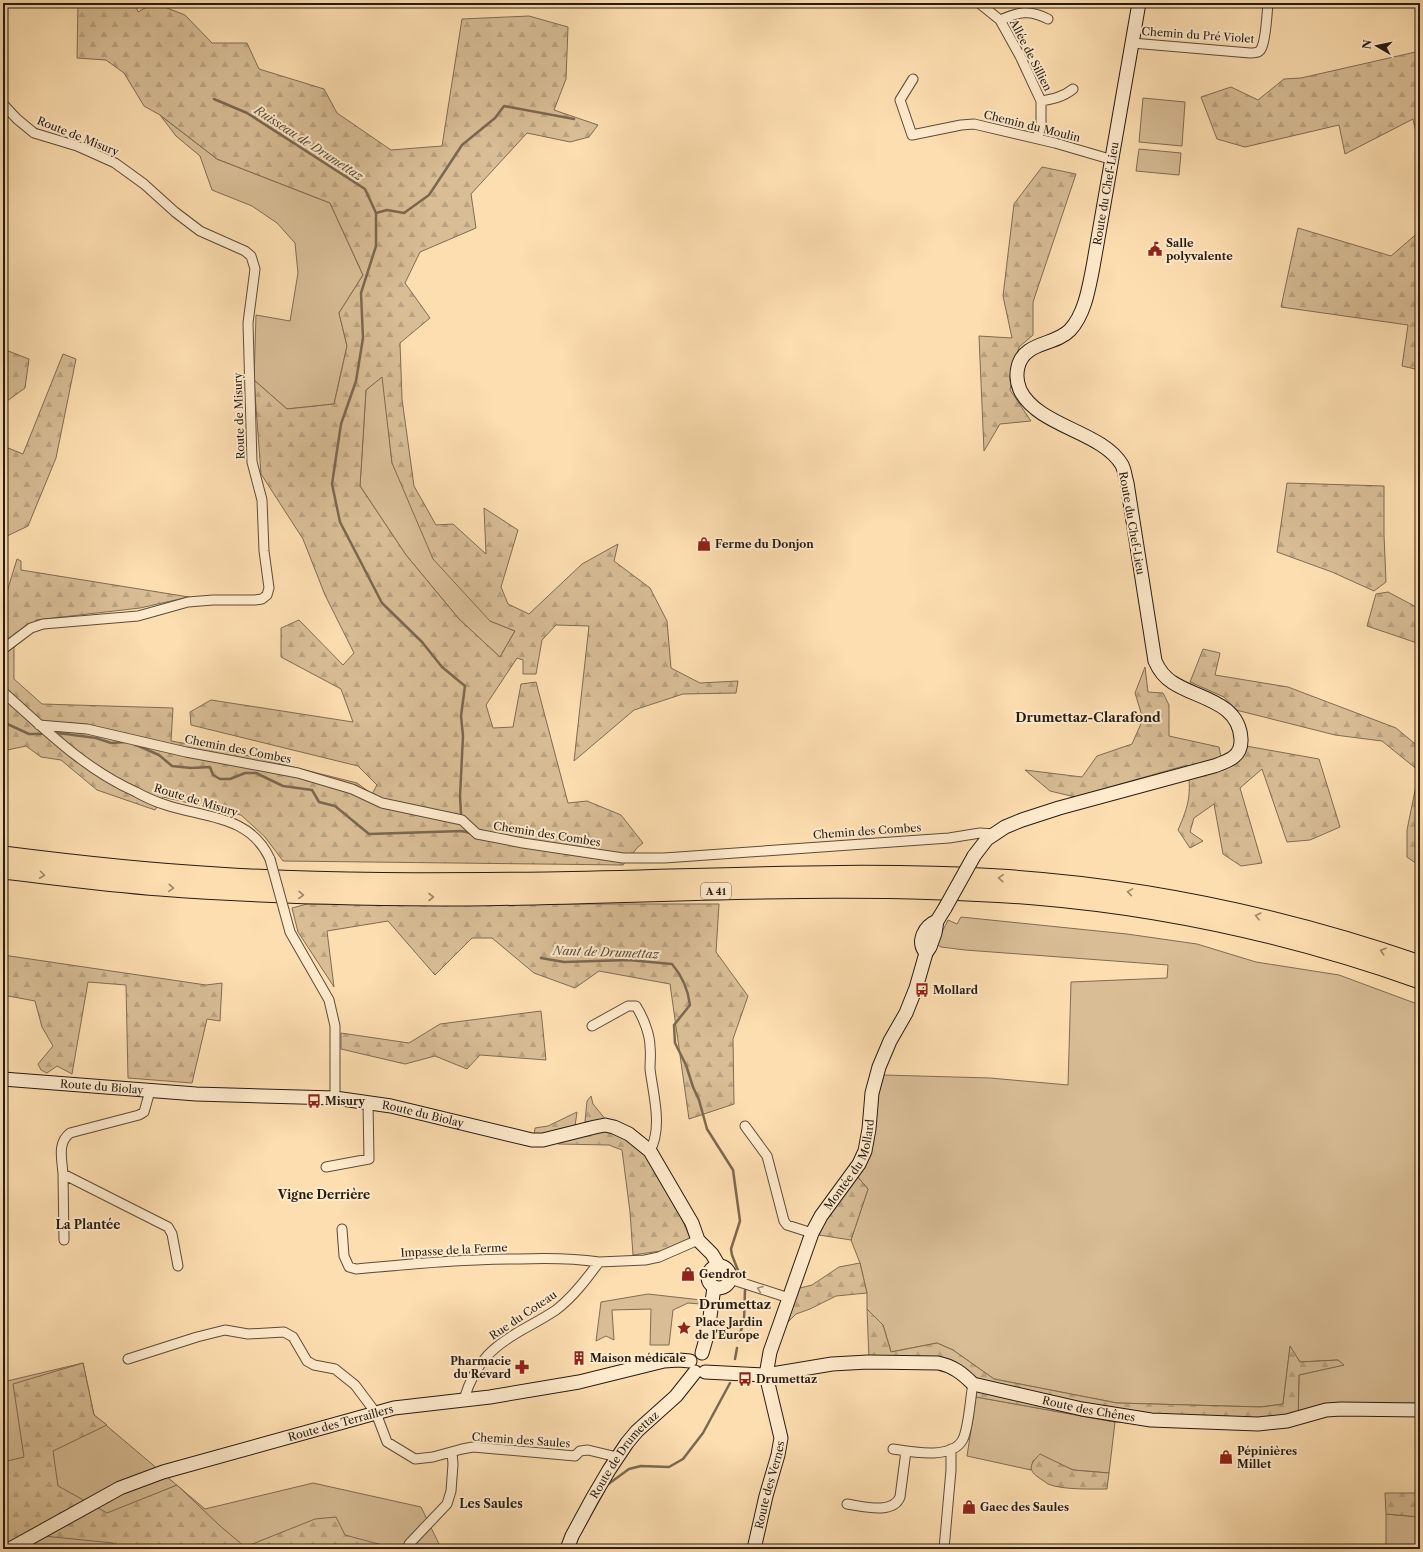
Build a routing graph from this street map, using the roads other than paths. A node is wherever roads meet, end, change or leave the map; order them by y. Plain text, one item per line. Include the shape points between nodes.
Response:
1 (979, 3) edge
2 (1140, 3) edge
3 (1268, 3) edge
4 (1048, 18) dead end
5 (1000, 20) junction
6 (1132, 43) junction
7 (913, 79) dead end
8 (1073, 90) dead end
9 (1041, 101) junction
10 (3, 104) edge
11 (1038, 139) junction
12 (1113, 160) junction
13 (3, 649) edge
14 (3, 692) edge
15 (39, 725) junction
16 (995, 834) junction
17 (3, 855) edge
18 (974, 856) joint
19 (3, 870) edge
20 (1420, 964) edge
21 (1420, 980) edge
22 (592, 1026) dead end
23 (3, 1079) edge
24 (150, 1091) junction
25 (335, 1098) junction
26 (368, 1102) junction
27 (745, 1126) dead end
28 (650, 1151) junction
29 (326, 1167) dead end
30 (63, 1174) junction
31 (342, 1229) dead end
32 (812, 1232) junction
33 (64, 1240) dead end
34 (702, 1243) junction
35 (599, 1262) junction
36 (178, 1266) dead end
37 (716, 1267) junction
38 (730, 1279) junction
39 (715, 1292) junction
40 (789, 1298) junction
41 (128, 1359) dead end
42 (697, 1363) junction
43 (725, 1372) joint
44 (766, 1375) junction
45 (973, 1384) junction
46 (464, 1399) junction
47 (1420, 1410) edge
48 (376, 1413) junction
49 (893, 1449) dead end
50 (951, 1449) junction
51 (906, 1451) junction
52 (452, 1452) junction
53 (617, 1457) junction
54 (848, 1504) dead end
55 (409, 1544) dead end
56 (10, 1549) edge
57 (567, 1549) edge
58 (754, 1549) edge
59 (944, 1549) edge

1 - 5 street, Allée de Sillien
2 - 6 street, Route du Chef-Lieu
3 - 6 street, Chemin du Pré Violet via 1264,38 1258,52
4 - 5 street, Allée de Sillien via 1026,12
5 - 9 street, Allée de Sillien
6 - 12 street, Route du Chef-Lieu
7 - 11 street, Chemin du Moulin via 900,100 912,135 974,124
8 - 9 street, Allée de Sillien via 1059,98
9 - 11 street, Allée de Sillien
10 - 13 street, Route de Misury via 34,133 77,146 115,163 200,231 251,256 255,269 248,323 252,462 262,500 264,551 269,588 267,595 256,600 200,601 138,616 43,624 31,628
11 - 12 street, Chemin du Moulin
12 - 16 street, Route du Chef-Lieu via 1093,267 1077,319 1063,336 1036,346 1025,354 1018,368 1018,384 1026,398 1037,409 1103,447 1122,465 1155,661 1161,672 1172,682 1216,703 1230,713 1239,729 1241,747 1233,758 1214,766 1059,808 1014,822
14 - 15 street, Route de Misury
15 - 16 street, Chemin des Combes via 87,729 186,752 298,773 352,789 382,803 462,820 477,834 623,858 664,858 948,838 980,833
15 - 25 street, Route de Misury, bridge via 87,765 135,792 166,805 238,824 260,843 270,859 290,932 330,1000 335,1026
16 - 18 street, Route du Chef-Lieu via 987,839
20 -> 17 highway, A 41 via 1329,935 1232,910 1118,890 1002,878 862,874 543,881 331,880 151,872
18 - 32 street, Montée du Mollard, bridge via 937,921 929,924 924,932 921,943 926,953 916,988 879,1067 872,1093 865,1151 859,1164
19 -> 21 highway, A 41 via 162,887 297,895 467,897 813,889 949,891 1038,896 1117,905 1226,924 1322,949
22 - 28 street via 628,1006 636,1006 639,1011 649,1039 650,1068 657,1111 654,1145
23 - 24 street, Route du Biolay
24 - 25 street, Route du Biolay
24 - 30 street via 144,1112 139,1115 66,1136 61,1148
25 - 26 street, Route du Biolay
26 - 28 street, Route du Biolay via 532,1140 543,1140 606,1125 629,1134
26 - 29 street via 369,1159
27 - 32 street via 767,1156 784,1222
28 - 34 street, Route du Biolay
30 - 33 street
30 - 36 street via 168,1227 172,1234
31 - 35 street, Impasse de la Ferme via 344,1256 349,1267 356,1269 454,1260 566,1258
32 - 40 street, Montée du Mollard
34 - 35 street via 645,1260
34 - 37 street, Route du Biolay
35 - 46 street, Rue du Coteau via 575,1292 555,1310 488,1354 474,1373
37 - 38 street via 728,1270
37 - 39 street via 710,1270 708,1278
38 - 39 street via 725,1287
40 -> 38 street
39 - 42 street via 708,1332
40 - 44 street, Montée du Mollard via 770,1352
41 - 48 street, Chemin des Saules via 225,1330 248,1334 284,1332 293,1337 307,1361 335,1369 355,1385
42 - 43 street, Route des Terraillers
42 - 46 street, Route des Terraillers via 664,1360 579,1382
42 - 53 street, Route de Drumettaz via 688,1383 634,1434
43 - 44 street, Route des Chênes
44 - 45 street, Route des Chênes via 832,1364 938,1363 961,1372
44 - 58 street, Route des Vernes via 780,1438
45 - 47 street, Route des Chênes via 1082,1410 1151,1420 1258,1424 1288,1421 1334,1410
45 - 50 street via 965,1433 960,1444
46 - 48 street, Route des Terraillers via 407,1406
48 - 52 street, Chemin des Saules via 386,1442 415,1459
48 - 56 street, Route des Terraillers via 163,1472 120,1488
49 - 51 street
50 - 51 street via 931,1454
50 - 59 street
51 - 54 street via 897,1503 885,1508
52 - 53 street, Chemin des Saules via 473,1447 575,1456 580,1451 588,1450
52 - 55 street via 451,1491 446,1504
53 - 57 street, Route de Drumettaz

